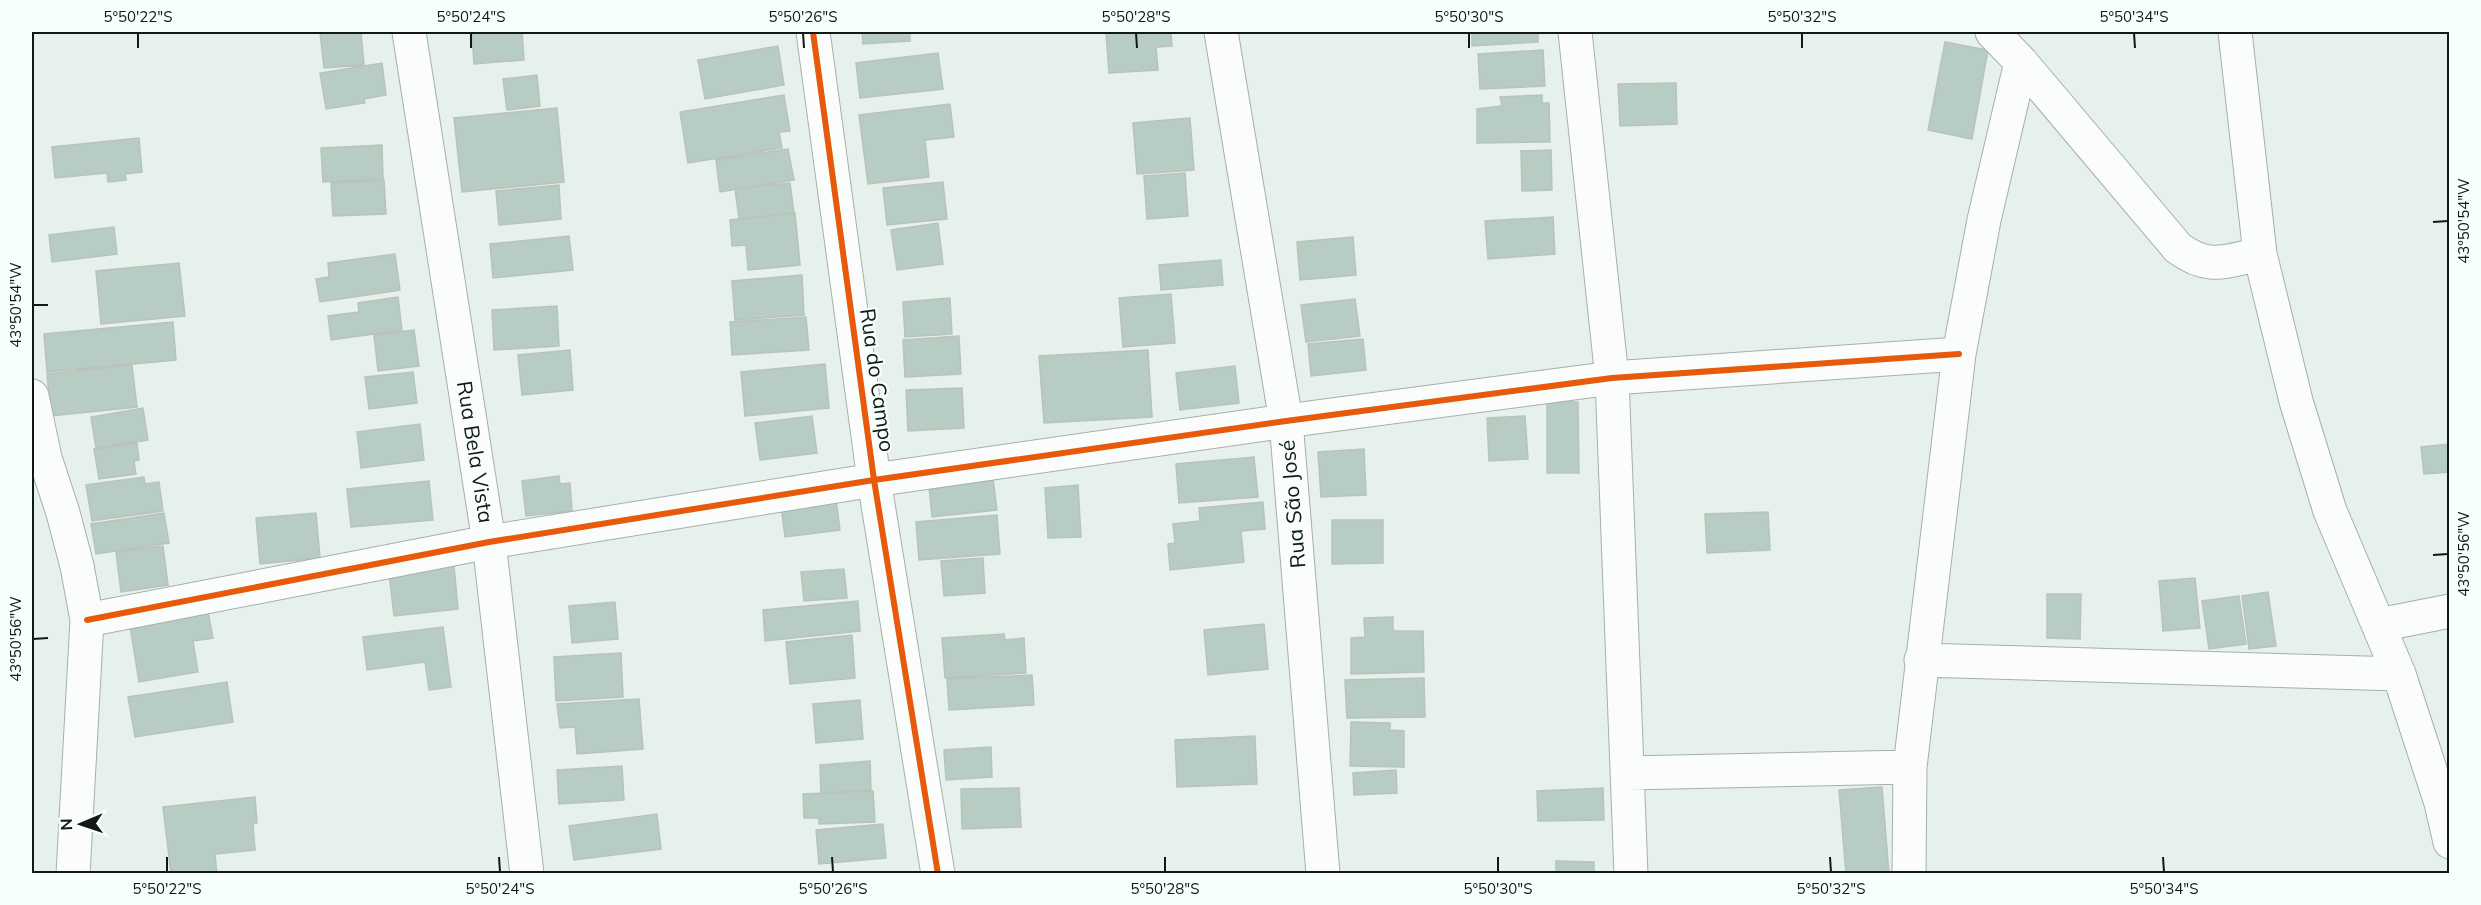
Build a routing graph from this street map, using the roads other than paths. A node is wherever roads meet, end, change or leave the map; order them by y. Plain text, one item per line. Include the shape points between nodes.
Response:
1 (409, 32) edge
2 (813, 32) edge
3 (1221, 32) edge
4 (1575, 32) edge
5 (1992, 32) edge
6 (2235, 32) edge
7 (2021, 62) junction
8 (2260, 254) junction
9 (1959, 354) junction
10 (1612, 378) junction
11 (32, 396) edge
12 (1286, 421) junction
13 (874, 480) junction
14 (489, 542) junction
15 (2450, 610) edge
16 (87, 620) junction
17 (2379, 625) junction
18 (1921, 660) junction
19 (2399, 674) junction
20 (1910, 767) junction
21 (1627, 773) junction
22 (2450, 842) edge
23 (73, 873) edge
24 (527, 873) edge
25 (938, 873) edge
26 (1323, 873) edge
27 (1631, 873) edge
28 (1910, 873) edge

1 - 14 street, Rua Bela Vista
2 - 13 street, Rua do Campo
3 - 12 street, Rua São José
4 - 10 street
5 - 7 street
6 - 8 street
7 - 8 street via 2178,248 2193,259 2217,263
7 - 9 street via 1984,220
8 - 17 street via 2313,459 2330,511
9 - 10 street
9 - 18 street
10 - 12 street
10 - 21 street
11 - 16 street via 45,458 77,566
12 - 13 street
12 - 26 street, Rua São José
13 - 14 street
13 - 25 street, Rua do Campo
14 - 16 street
14 - 24 street, Rua Bela Vista
15 - 17 street
16 - 23 street
17 - 19 street
18 - 19 street
18 - 20 street
19 - 22 street
20 - 21 street
20 - 28 street
21 - 27 street

